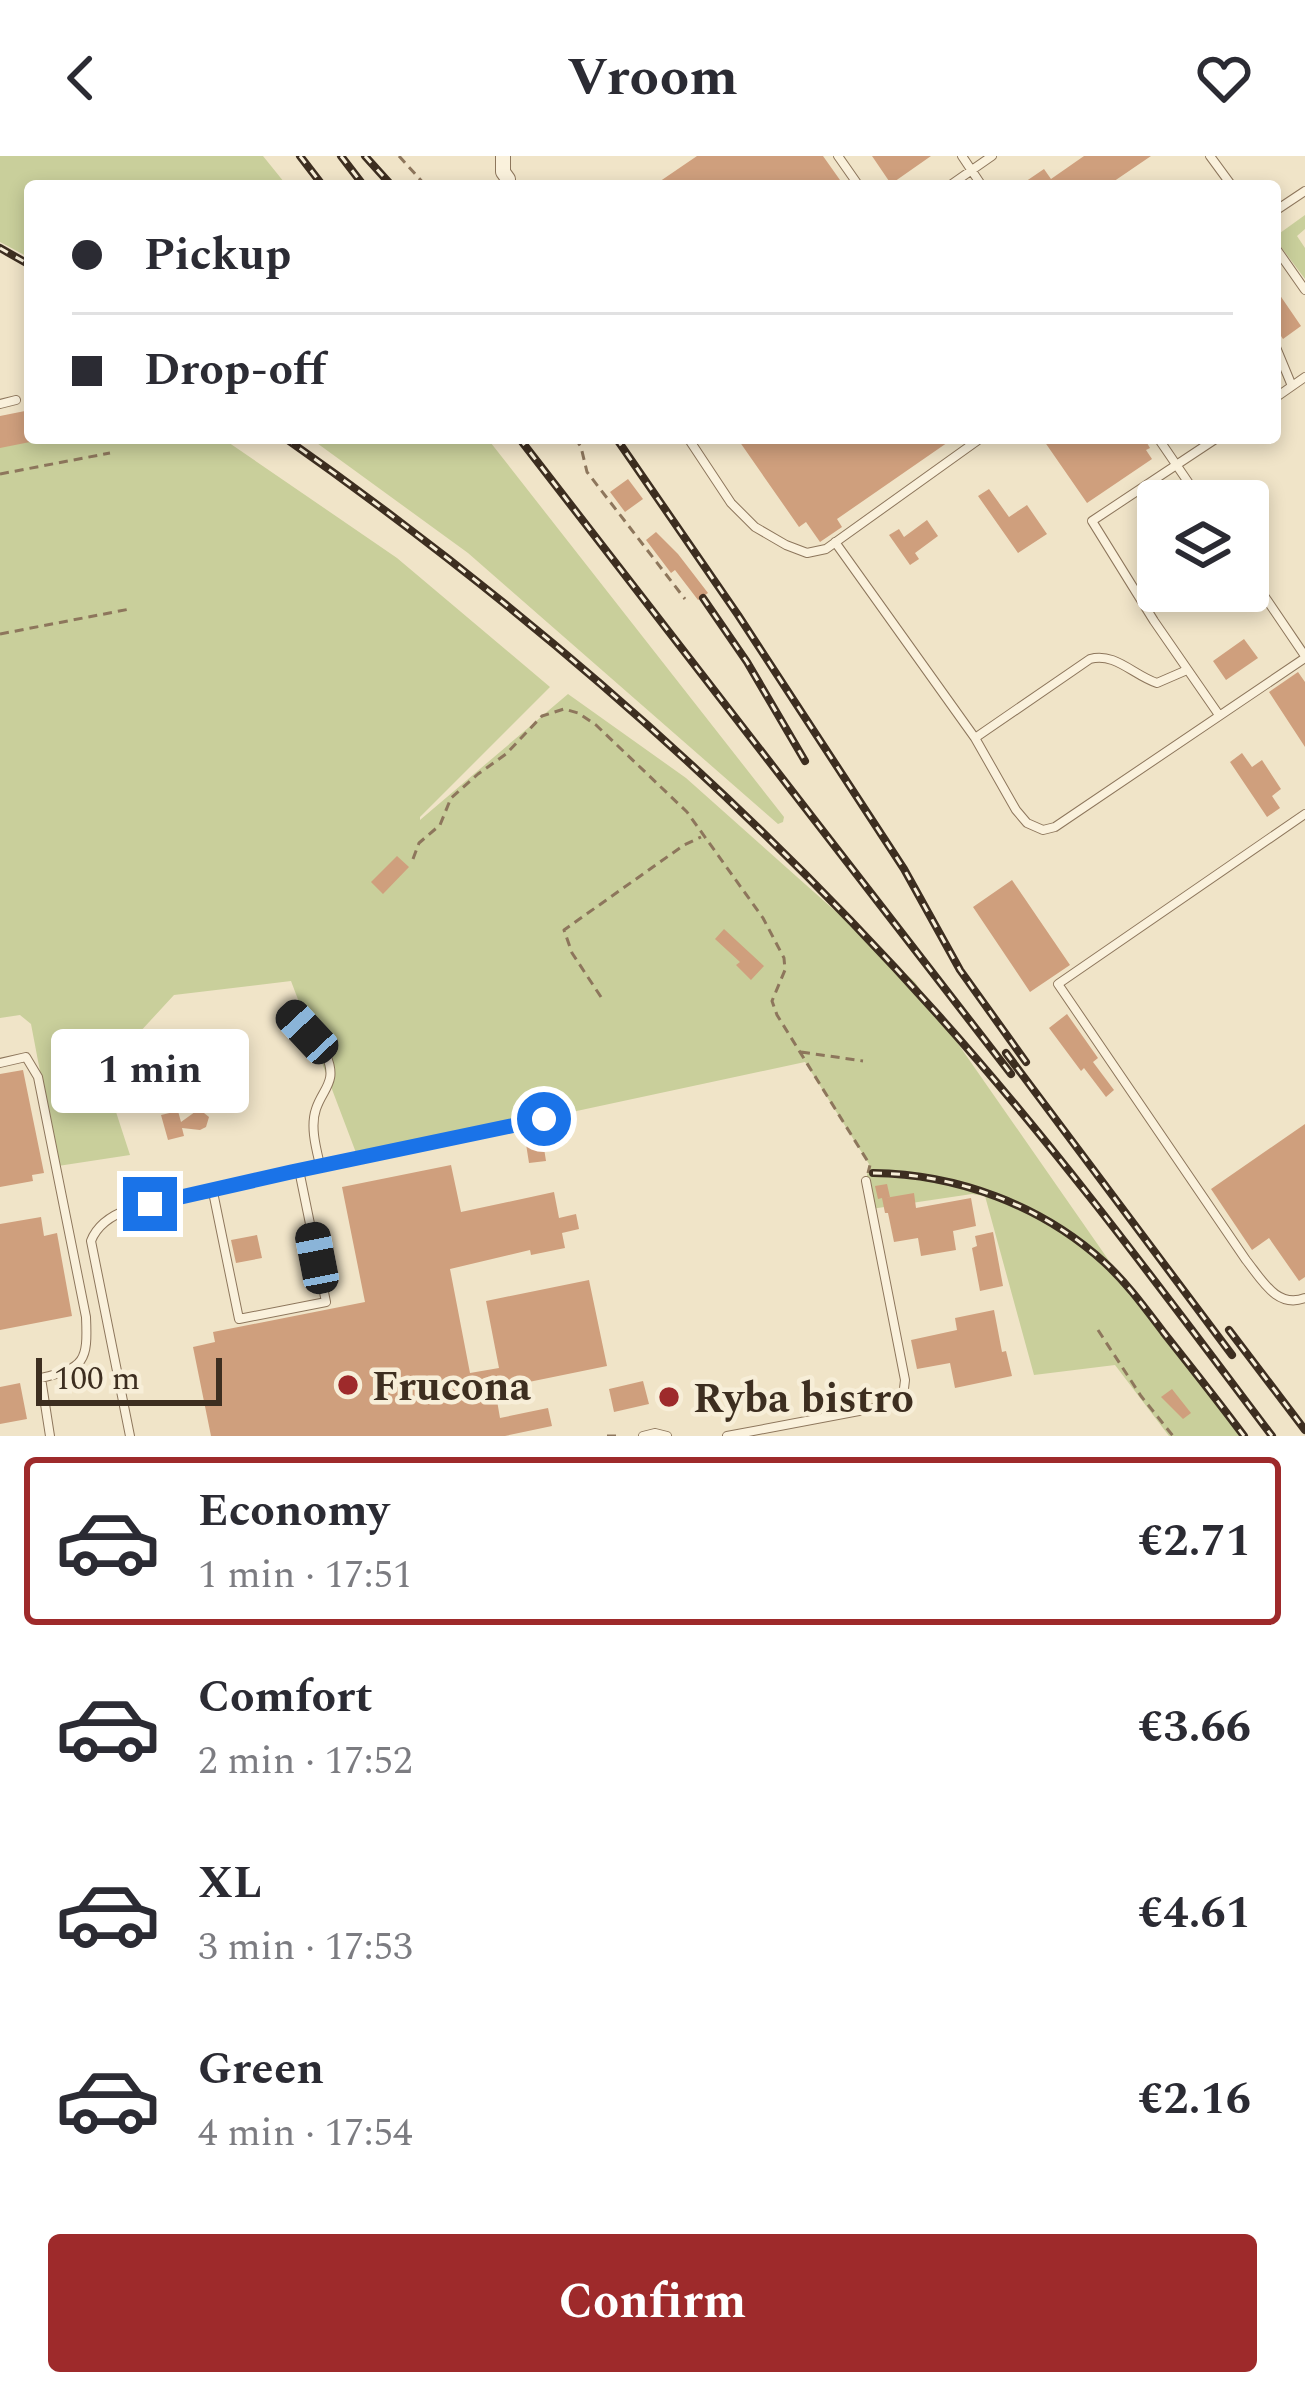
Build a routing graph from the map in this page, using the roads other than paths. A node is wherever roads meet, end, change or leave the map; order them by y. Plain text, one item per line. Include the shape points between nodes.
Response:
1 (503, 156) edge
2 (962, 156) edge
3 (992, 156) edge
4 (971, 170) junction
5 (508, 179) dead end
6 (957, 180) edge
7 (978, 180) edge
8 (1281, 256) edge
9 (1305, 290) edge
10 (1281, 359) edge
11 (1305, 377) edge
12 (1292, 386) junction
13 (1281, 394) edge
14 (16, 400) dead end
15 (0, 404) edge
16 (692, 444) edge
17 (974, 444) edge
18 (1162, 444) edge
19 (1207, 444) edge
20 (1177, 465) junction
21 (1187, 480) edge
22 (836, 542) junction
23 (1269, 603) edge
24 (1305, 657) edge
25 (1187, 670) junction
26 (1220, 715) junction
27 (975, 738) junction
28 (1305, 814) edge
29 (288, 1012) dead end
30 (0, 1063) edge
31 (544, 1119) dead end
32 (320, 1166) junction
33 (299, 1170) junction
34 (866, 1181) road end
35 (213, 1192) junction
36 (1305, 1298) edge
37 (655, 1433) edge
38 (50, 1436) edge
39 (130, 1436) edge
40 (643, 1436) edge
41 (667, 1436) edge
42 (727, 1436) edge

1 - 5 street
2 - 4 lane
3 - 4 lane
4 - 6 lane
4 - 7 lane
8 - 9 lane
10 - 12 lane
11 - 12 lane
12 - 13 lane
14 - 15 lane
16 - 22 lane via 755,527 807,553
17 - 22 lane
18 - 20 lane
19 - 20 lane
20 - 21 lane
20 - 25 lane via 1092,521
22 - 27 lane
23 - 24 lane
24 - 26 lane
25 - 26 lane
25 - 27 lane via 1157,683 1110,658 1090,659
26 - 27 lane via 1043,830 1016,810
28 - 36 lane via 1058,984 1246,1260 1272,1293 1287,1302
29 - 32 lane via 325,1052 330,1072 313,1125
30 - 38 lane via 26,1057 38,1077 86,1317 86,1354 41,1378
31 - 32 lane
32 - 33 lane
33 - 35 lane
33 - 35 lane via 326,1302 239,1319
34 - 42 lane via 903,1397
35 - 39 lane via 118,1211 91,1241
37 - 40 lane
37 - 41 lane

